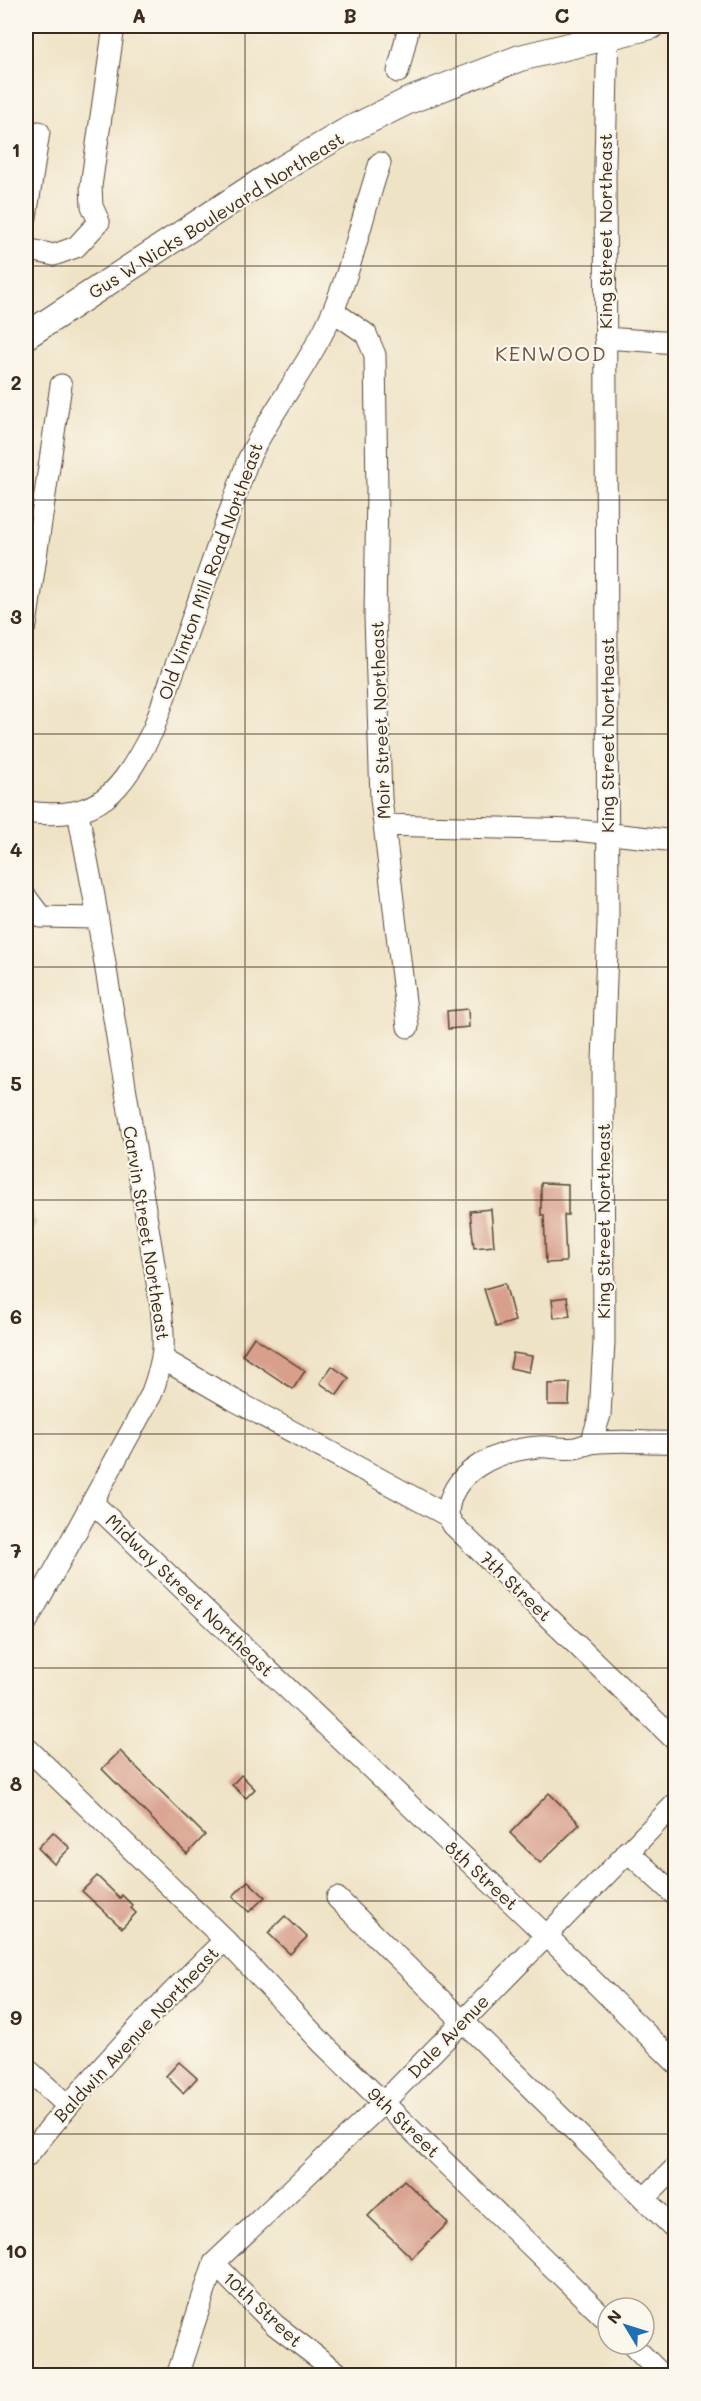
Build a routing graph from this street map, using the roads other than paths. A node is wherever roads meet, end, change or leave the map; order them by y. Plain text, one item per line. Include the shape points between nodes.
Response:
1 (114, 26) edge
2 (409, 26) edge
3 (651, 26) edge
4 (608, 30) edge
5 (398, 72) dead end
6 (39, 132) dead end
7 (380, 163) dead end
8 (26, 217) edge
9 (26, 249) edge
10 (333, 311) junction
11 (26, 336) edge
12 (605, 338) junction
13 (675, 343) edge
14 (61, 385) dead end
15 (26, 625) edge
16 (26, 812) edge
17 (78, 812) junction
18 (384, 825) junction
19 (606, 835) junction
20 (675, 841) edge
21 (26, 897) edge
22 (97, 918) junction
23 (408, 1027) dead end
24 (163, 1359) junction
25 (675, 1442) edge
26 (591, 1443) junction
27 (92, 1502) junction
28 (448, 1516) junction
29 (26, 1623) edge
30 (288, 1688) joint
31 (675, 1741) edge
32 (26, 1747) edge
33 (675, 1803) edge
34 (627, 1851) junction
35 (675, 1896) edge
36 (337, 1898) dead end
37 (546, 1935) junction
38 (225, 1940) junction
39 (462, 2021) junction
40 (675, 2063) edge
41 (26, 2068) edge
42 (384, 2102) junction
43 (67, 2105) junction
44 (26, 2157) edge
45 (675, 2167) edge
46 (644, 2199) junction
47 (675, 2230) edge
48 (214, 2263) junction
49 (596, 2310) edge
50 (643, 2356) edge
51 (177, 2376) edge
52 (342, 2376) edge
53 (663, 2376) edge

1 - 9 street via 91,186 92,206 99,222 76,247 54,255
2 - 5 street
3 - 4 main road, Gus W Nicks Boulevard Northeast
4 - 11 main road, Gus W Nicks Boulevard Northeast via 458,80 345,132 265,179
4 - 12 street, King Street Northeast
6 - 8 street
7 - 10 street, Old Vinton Mill Road Northeast
10 - 17 street, Old Vinton Mill Road Northeast via 248,460 153,730 111,794
10 - 18 street, Moir Street Northeast via 366,334 375,355 376,674
12 - 13 street
12 - 19 street, King Street Northeast
14 - 15 street
16 - 17 street, Old Vinton Mill Road Northeast
17 - 22 street, Carvin Street Northeast
18 - 19 street via 575,830
18 - 23 street, Moir Street Northeast
19 - 20 street
19 - 26 street, King Street Northeast via 604,1342 600,1415
21 - 22 street via 41,917
22 - 24 street, Carvin Street Northeast via 161,1307
24 - 27 street, Carvin Street Northeast via 151,1395
24 - 28 street, 7th Street
25 - 26 street
26 - 28 street via 573,1448 538,1447 493,1458 463,1478 448,1506
27 - 29 street, Carvin Street Northeast
27 - 30 street, Midway Street Northeast
28 - 31 street, 7th Street via 504,1576
30 - 37 street, 8th Street
32 - 38 street, 9th Street
33 - 34 street, Dale Avenue
34 - 35 street
34 - 37 street, Dale Avenue
36 - 39 street
37 - 39 street, Dale Avenue
37 - 40 street, 8th Street
38 - 42 street, 9th Street
38 - 43 street, Baldwin Avenue Northeast
39 - 42 street, Dale Avenue
39 - 46 street
41 - 43 street
42 - 48 street, Dale Avenue
42 - 49 street, 9th Street
43 - 44 street, Baldwin Avenue Northeast
45 - 46 street
46 - 47 street
48 - 51 street
48 - 52 street, 10th Street via 275,2325
50 - 53 street

